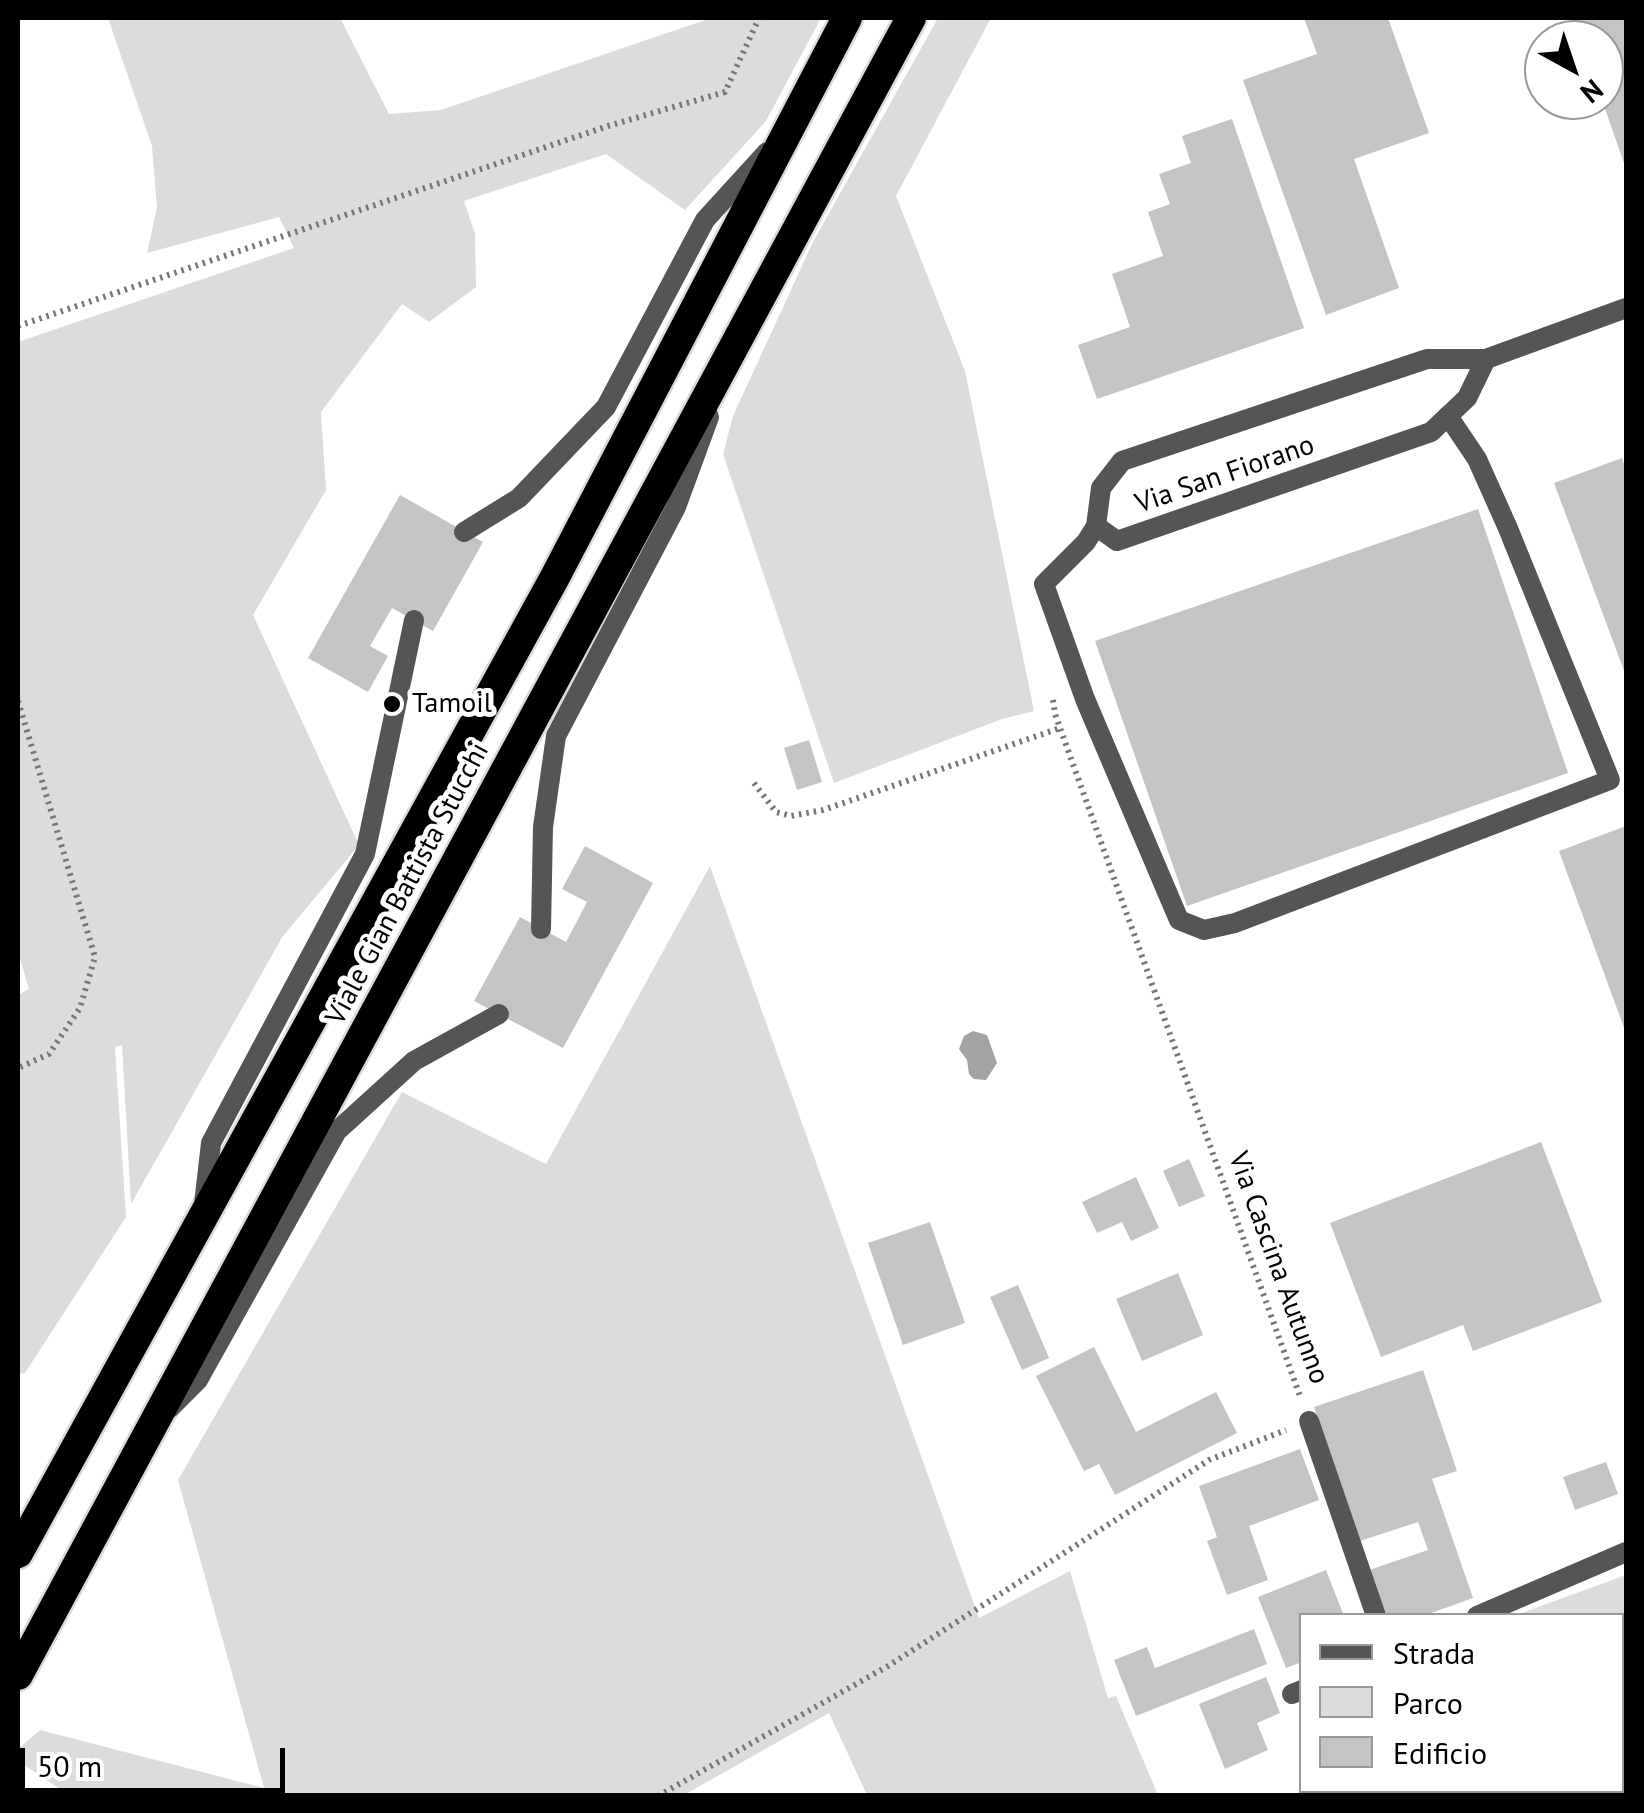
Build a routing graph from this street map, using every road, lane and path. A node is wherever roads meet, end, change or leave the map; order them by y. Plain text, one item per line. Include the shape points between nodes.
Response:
1 (759, 18) edge
2 (848, 18) edge
3 (911, 18) edge
4 (789, 129) junction
5 (1626, 308) edge
6 (18, 326) edge
7 (736, 345) junction
8 (1486, 359) junction
9 (1448, 416) junction
10 (1096, 526) junction
11 (464, 532) dead end
12 (414, 620) dead end
13 (1053, 698) dead end
14 (18, 701) edge
15 (1060, 728) junction
16 (754, 783) dead end
17 (541, 929) dead end
18 (498, 1014) dead end
19 (18, 1068) edge
20 (203, 1216) junction
21 (1309, 1421) junction
22 (152, 1428) junction
23 (1626, 1552) edge
24 (18, 1553) edge
25 (1375, 1613) edge
26 (1485, 1613) edge
27 (18, 1676) edge
28 (658, 1796) edge

1 - 6 path via 725,92
2 - 4 highway, Viale Gian Battista Stucchi
3 - 7 highway, Viale Gian Battista Stucchi
4 - 11 street via 705,220 606,407 519,498
4 - 20 highway, Viale Gian Battista Stucchi via 555,577
5 - 8 street, Via San Fiorano
7 - 17 street via 676,507 556,736 543,828
7 - 22 highway, Viale Gian Battista Stucchi
8 - 9 street, Via San Fiorano via 1468,398
8 - 10 street, Via San Fiorano via 1426,359 1122,461 1101,488
9 - 10 street, Via San Fiorano via 1431,432 1117,541
9 - 10 street via 1500,509 1610,780 1235,923 1204,930 1178,920 1044,584
12 - 20 street via 365,854 211,1143
13 - 15 path, Via Cascina Autunno
14 - 19 path via 95,957 80,1008 48,1054
15 - 16 path via 824,810 776,812
15 - 21 path, Via Cascina Autunno
18 - 22 street via 414,1061 337,1131 198,1380
20 - 24 highway, Viale Gian Battista Stucchi
21 - 25 street
21 - 28 path, Via Cascina Autunno via 1209,1460 888,1666
22 - 27 highway, Viale Gian Battista Stucchi
23 - 26 street

